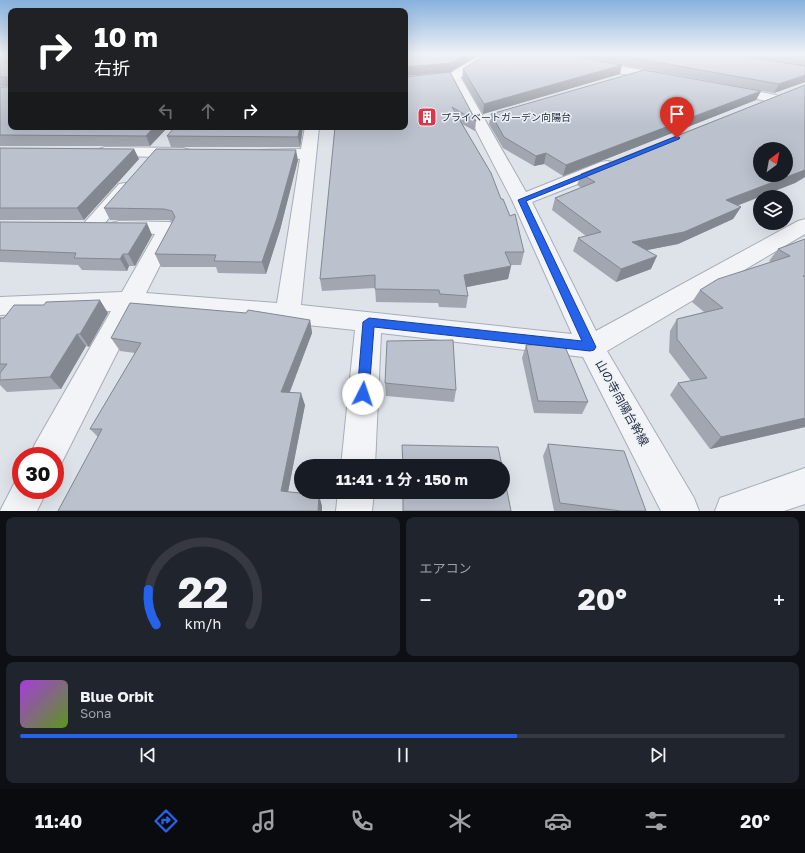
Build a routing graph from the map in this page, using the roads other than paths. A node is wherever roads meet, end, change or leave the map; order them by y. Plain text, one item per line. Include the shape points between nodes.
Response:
1 (436, 78) edge
2 (455, 78) edge
3 (628, 78) edge
4 (662, 78) edge
5 (408, 81) edge
6 (679, 81) edge
7 (612, 82) edge
8 (716, 88) edge
9 (790, 93) edge
10 (776, 98) junction
11 (746, 110) edge
12 (312, 130) edge
13 (169, 137) edge
14 (94, 152) edge
15 (156, 153) junction
16 (202, 153) edge
17 (256, 153) edge
18 (309, 154) junction
19 (623, 160) edge
20 (522, 200) junction
21 (805, 225) edge
22 (130, 301) junction
23 (0, 306) edge
24 (288, 313) junction
25 (369, 322) junction
26 (590, 347) junction
27 (52, 447) edge
28 (359, 459) edge
29 (805, 486) edge
30 (24, 499) edge
31 (355, 499) edge
32 (18, 511) edge
33 (354, 511) edge
34 (681, 511) edge
35 (733, 511) edge

1 - 5 street
2 - 20 street, 山の寺向陽台幹線 via 487,119
3 - 7 street
4 - 6 street
8 - 10 street
9 - 10 street
10 - 11 street
12 - 18 street
13 - 15 street
14 - 15 street
15 - 16 street
15 - 22 street via 80,227 169,228
17 - 18 street
18 - 24 street
19 - 20 street
20 - 26 street, 山の寺向陽台幹線
21 - 26 street
22 - 23 street
22 - 24 street
22 - 27 street
24 - 25 street
25 - 26 street
25 - 28 street
26 - 34 street, 山の寺向陽台幹線
29 - 35 street
30 - 32 street
31 - 33 street

